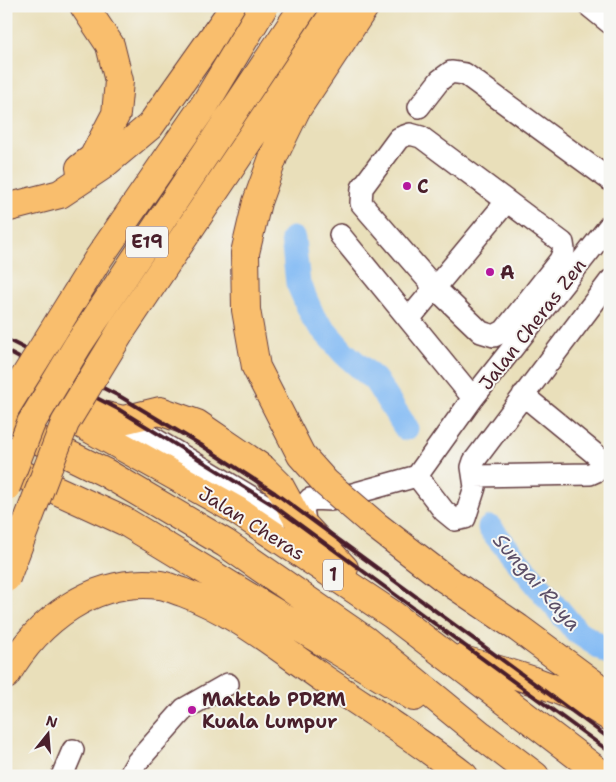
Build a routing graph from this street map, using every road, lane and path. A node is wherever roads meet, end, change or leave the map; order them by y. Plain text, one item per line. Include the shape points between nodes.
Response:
1 (84, 6) edge
2 (235, 6) edge
3 (264, 6) edge
4 (304, 6) edge
5 (339, 6) edge
6 (365, 6) edge
7 (589, 6) edge
8 (610, 23) edge
9 (419, 107) dead end
10 (610, 180) edge
11 (6, 198) edge
12 (507, 201) junction
13 (6, 208) edge
14 (610, 226) edge
15 (340, 235) dead end
16 (610, 280) edge
17 (434, 287) junction
18 (408, 319) junction
19 (6, 382) edge
20 (523, 395) junction
21 (473, 398) junction
22 (43, 403) junction
23 (6, 407) edge
24 (123, 420) junction
25 (6, 424) edge
26 (6, 441) edge
27 (608, 460) edge
28 (6, 467) edge
29 (263, 469) junction
30 (106, 474) junction
31 (417, 476) junction
32 (475, 476) junction
33 (6, 487) edge
34 (331, 500) junction
35 (306, 529) junction
36 (275, 536) junction
37 (6, 578) edge
38 (392, 615) junction
39 (446, 655) junction
40 (6, 675) edge
41 (228, 684) dead end
42 (610, 696) edge
43 (610, 717) edge
44 (481, 735) junction
45 (74, 750) dead end
46 (62, 776) edge
47 (129, 776) edge
48 (464, 776) edge
49 (535, 776) edge
50 (604, 776) edge

1 - 11 highway via 110,46 119,81 116,114 93,158 59,185 25,197
2 - 13 highway via 150,126 102,166 60,194
3 - 23 highway, E19, bridge via 205,104 98,259
4 - 33 highway, E19, bridge via 78,345 30,423
5 - 37 highway, bridge via 123,328 65,423
6 - 42 highway, bridge via 296,110 274,155 257,202 244,253 246,310 256,367 301,454 326,483 374,525 444,578
7 - 8 street
9 - 10 street via 450,72 465,74
12 - 17 street
12 - 17 street via 563,243 564,250 560,260 504,331 494,336 481,332
12 - 17 street via 420,137 410,134 399,138 362,188 361,202
14 - 21 street, Jalan Cheras Zen
15 - 18 street
16 - 20 street
17 - 18 street
18 - 21 street
19 - 22 highway, Jalan Cheras / 1
20 - 27 street
20 - 32 street via 474,460
21 - 31 street, Jalan Cheras Zen
22 - 24 highway
22 - 36 highway, Jalan Cheras / 1 via 236,510
24 - 29 highway via 160,411 178,416 197,424
24 - 36 street via 268,507
25 - 30 highway, Jalan Cheras / 1
26 - 30 highway
27 - 32 street via 590,474
28 - 44 highway, bridge via 124,521 362,668
29 - 34 street via 293,492
29 - 35 highway via 279,485
30 - 44 highway, Jalan Cheras / 1 via 225,543 359,636
31 - 32 street via 455,520 465,518 475,487
31 - 34 street
34 - 35 street via 318,498 306,503 303,508
35 - 38 highway
36 - 38 highway, Jalan Cheras / 1
38 - 39 highway, Jalan Cheras / 1
39 - 43 highway via 554,688 585,701
39 - 50 highway, Jalan Cheras / 1
40 - 48 highway via 27,644 49,620 82,598 125,585 162,585 198,598 254,630
41 - 47 street via 184,709 137,762
44 - 49 highway, Jalan Cheras / 1
45 - 46 street

